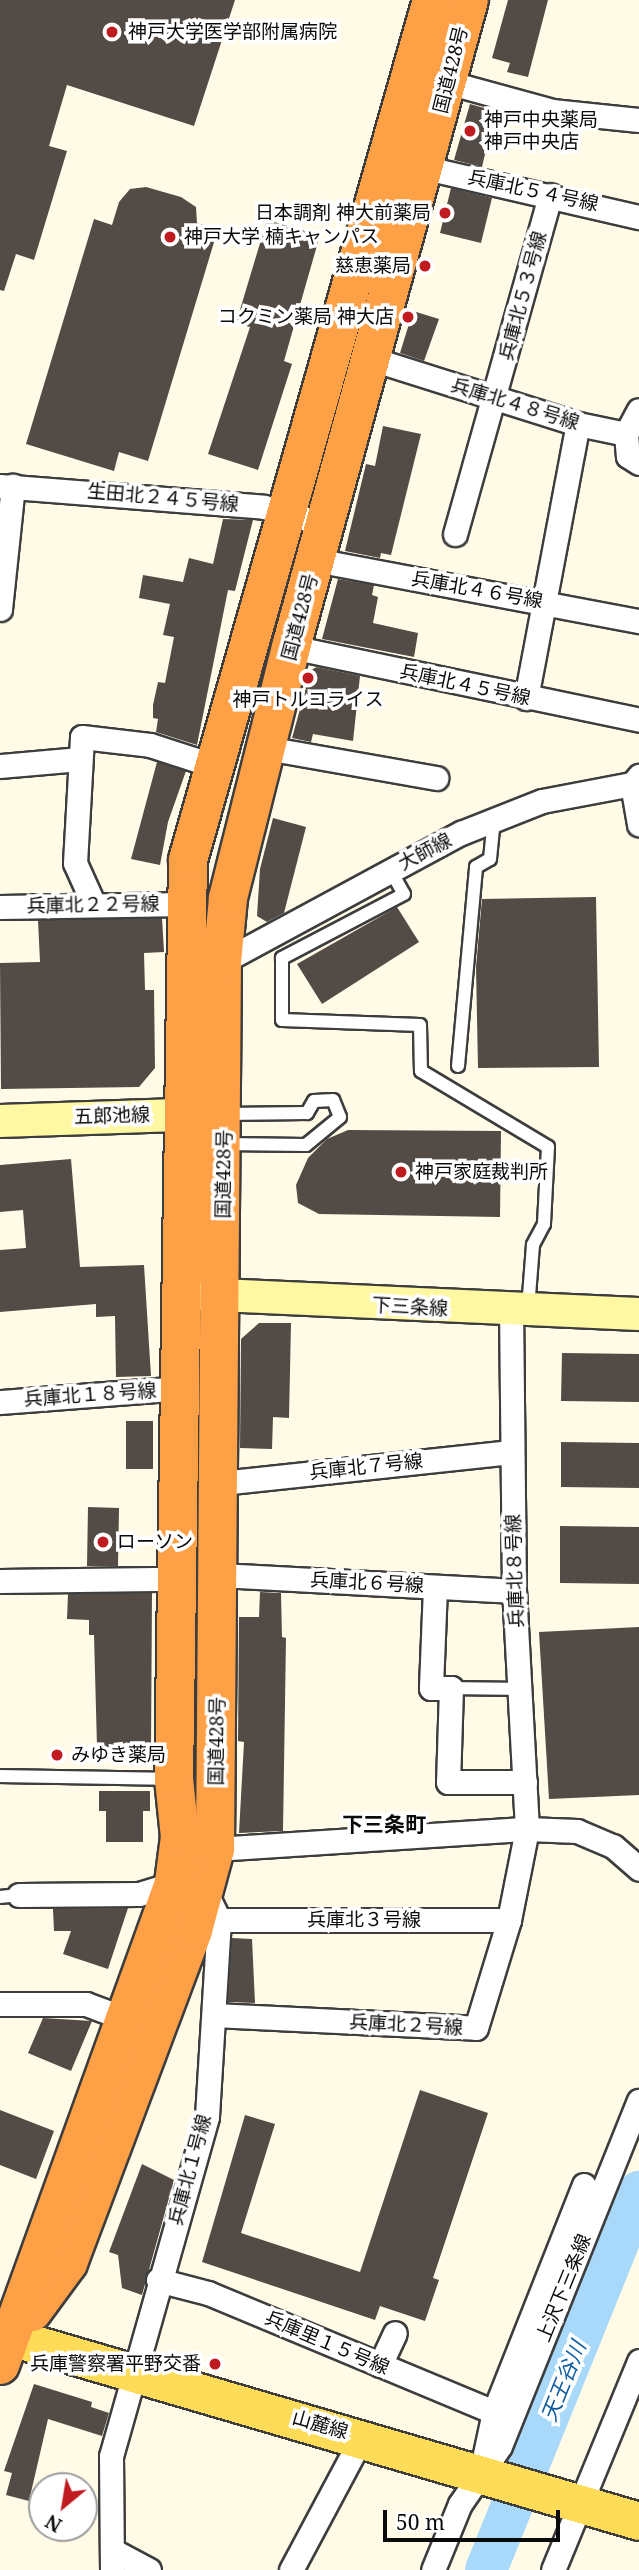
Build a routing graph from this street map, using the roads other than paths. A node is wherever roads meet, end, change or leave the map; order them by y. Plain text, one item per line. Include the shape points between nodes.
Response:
1 (432, 0) edge
2 (469, 0) edge
3 (447, 82) junction
4 (639, 120) edge
5 (426, 169) junction
6 (551, 195) junction
7 (639, 217) edge
8 (372, 359) junction
9 (495, 398) junction
10 (639, 410) edge
11 (579, 424) junction
12 (626, 434) junction
13 (639, 463) edge
14 (6, 486) edge
15 (286, 512) junction
16 (324, 524) junction
17 (455, 534) dead end
18 (315, 560) junction
19 (544, 602) junction
20 (0, 609) edge
21 (639, 621) edge
22 (291, 647) junction
23 (526, 698) junction
24 (639, 720) edge
25 (266, 748) junction
26 (80, 759) junction
27 (212, 765) junction
28 (0, 766) edge
29 (436, 778) dead end
30 (636, 780) edge
31 (494, 819) junction
32 (639, 824) edge
33 (391, 870) junction
34 (186, 904) junction
35 (94, 905) junction
36 (0, 907) edge
37 (222, 962) junction
38 (458, 1066) dead end
39 (184, 1114) junction
40 (0, 1121) edge
41 (224, 1129) junction
42 (182, 1294) junction
43 (223, 1296) junction
44 (519, 1312) junction
45 (639, 1314) edge
46 (180, 1388) junction
47 (0, 1402) edge
48 (511, 1452) junction
49 (221, 1483) junction
50 (220, 1575) junction
51 (176, 1579) junction
52 (0, 1581) edge
53 (435, 1587) junction
54 (514, 1591) junction
55 (450, 1688) junction
56 (520, 1689) junction
57 (0, 1776) edge
58 (174, 1779) junction
59 (525, 1782) junction
60 (527, 1829) junction
61 (215, 1849) junction
62 (639, 1869) edge
63 (10, 1896) edge
64 (199, 1897) junction
65 (509, 1920) junction
66 (0, 2004) edge
67 (214, 2015) junction
68 (126, 2019) junction
69 (639, 2101) edge
70 (584, 2185) dead end
71 (159, 2280) junction
72 (395, 2333) dead end
73 (4, 2345) edge
74 (639, 2361) edge
75 (380, 2365) junction
76 (135, 2374) junction
77 (494, 2412) junction
78 (362, 2437) junction
79 (496, 2476) junction
80 (566, 2498) junction
81 (639, 2521) edge
82 (112, 2560) edge
83 (149, 2570) edge
84 (291, 2570) edge
85 (433, 2570) edge
86 (553, 2570) edge

1 - 15 highway, 国道428号
2 - 3 highway, 国道428号
3 - 4 street via 552,111
3 - 5 highway, 国道428号
5 - 6 street, 兵庫北５４号線
5 - 8 highway, 国道428号
6 - 7 street, 兵庫北５４号線
6 - 9 street, 兵庫北５３号線
8 - 9 street, 兵庫北４８号線
8 - 16 highway, 国道428号
9 - 11 street, 兵庫北４８号線
9 - 17 street, 兵庫北５３号線 via 487,410
10 - 12 street
11 - 12 street, 兵庫北４８号線
11 - 19 street
12 - 13 street via 628,456
14 - 15 street, 生田北２４５号線
14 - 20 street
15 - 16 street, 生田北２４５号線
15 - 27 highway, 国道428号
16 - 18 highway, 国道428号
18 - 19 street, 兵庫北４６号線
18 - 22 highway, 国道428号
19 - 21 street, 兵庫北４６号線
19 - 23 street
22 - 23 street, 兵庫北４５号線
22 - 25 highway, 国道428号
23 - 24 street, 兵庫北４５号線
25 - 29 street
25 - 37 highway, 国道428号 via 228,898
26 - 27 street via 82,737 150,745
26 - 28 street
26 - 35 street via 75,863
27 - 34 highway, 国道428号 via 188,860
30 - 31 street, 大師線 via 542,801
30 - 32 street
31 - 33 street, 大師線
31 - 38 lane via 490,859 476,867
33 - 37 street, 大師線
33 - 44 lane via 404,894 282,958 282,1020 420,1025 421,1070 548,1147 544,1224 533,1245
34 - 35 street, 兵庫北２２号線
34 - 39 highway, 国道428号
35 - 36 street, 兵庫北２２号線
37 - 41 highway, 国道428号
39 - 40 street, 五郎池線
39 - 41 street, 五郎池線
39 - 42 highway, 国道428号
41 - 41 lane via 307,1113 314,1101 334,1100 340,1117 306,1146
41 - 43 highway, 国道428号
42 - 43 street, 下三条線
42 - 46 highway, 国道428号
43 - 44 street, 下三条線
43 - 49 highway, 国道428号
44 - 45 street, 下三条線
44 - 48 street, 兵庫北８号線
46 - 47 street, 兵庫北１８号線
46 - 51 highway, 国道428号
48 - 49 street, 兵庫北７号線
48 - 54 street, 兵庫北８号線
49 - 50 highway, 国道428号
50 - 53 street, 兵庫北６号線
50 - 61 highway, 国道428号
51 - 52 street
51 - 58 highway, 国道428号
53 - 54 street, 兵庫北６号線
53 - 55 street via 431,1688
54 - 56 street, 兵庫北８号線
55 - 56 lane
55 - 59 street via 448,1782
56 - 59 street, 兵庫北８号線
57 - 58 lane
58 - 64 highway, 国道428号 via 180,1838
59 - 60 street, 兵庫北８号線
60 - 61 street
60 - 62 street via 577,1831 613,1846
60 - 65 street, 兵庫北２号線
61 - 64 highway, 国道428号
63 - 64 street, 兵庫北３号線
64 - 65 street, 兵庫北３号線
64 - 67 street, 兵庫北１号線
64 - 68 highway, 国道428号
64 - 73 highway, 国道428号 via 68,2263
65 - 67 street, 兵庫北２号線 via 476,2028
66 - 68 street via 86,2004
67 - 71 street, 兵庫北１号線 via 206,2117
68 - 73 highway, 国道428号
69 - 79 street, 上沢下三条線 via 500,2446
70 - 77 street
71 - 75 street, 兵庫里１５号線 via 208,2293
71 - 76 street, 兵庫北１号線
72 - 75 street
73 - 76 main road, 山麓線
74 - 80 street
75 - 77 street, 兵庫里１５号線
76 - 78 main road, 山麓線
76 - 82 street, 兵庫北１号線 via 111,2456
77 - 79 street via 484,2443
78 - 79 main road, 山麓線
78 - 84 street
79 - 80 main road, 山麓線
79 - 85 street, 上沢下三条線 via 460,2504
80 - 81 main road, 山麓線
80 - 86 street
82 - 83 street

